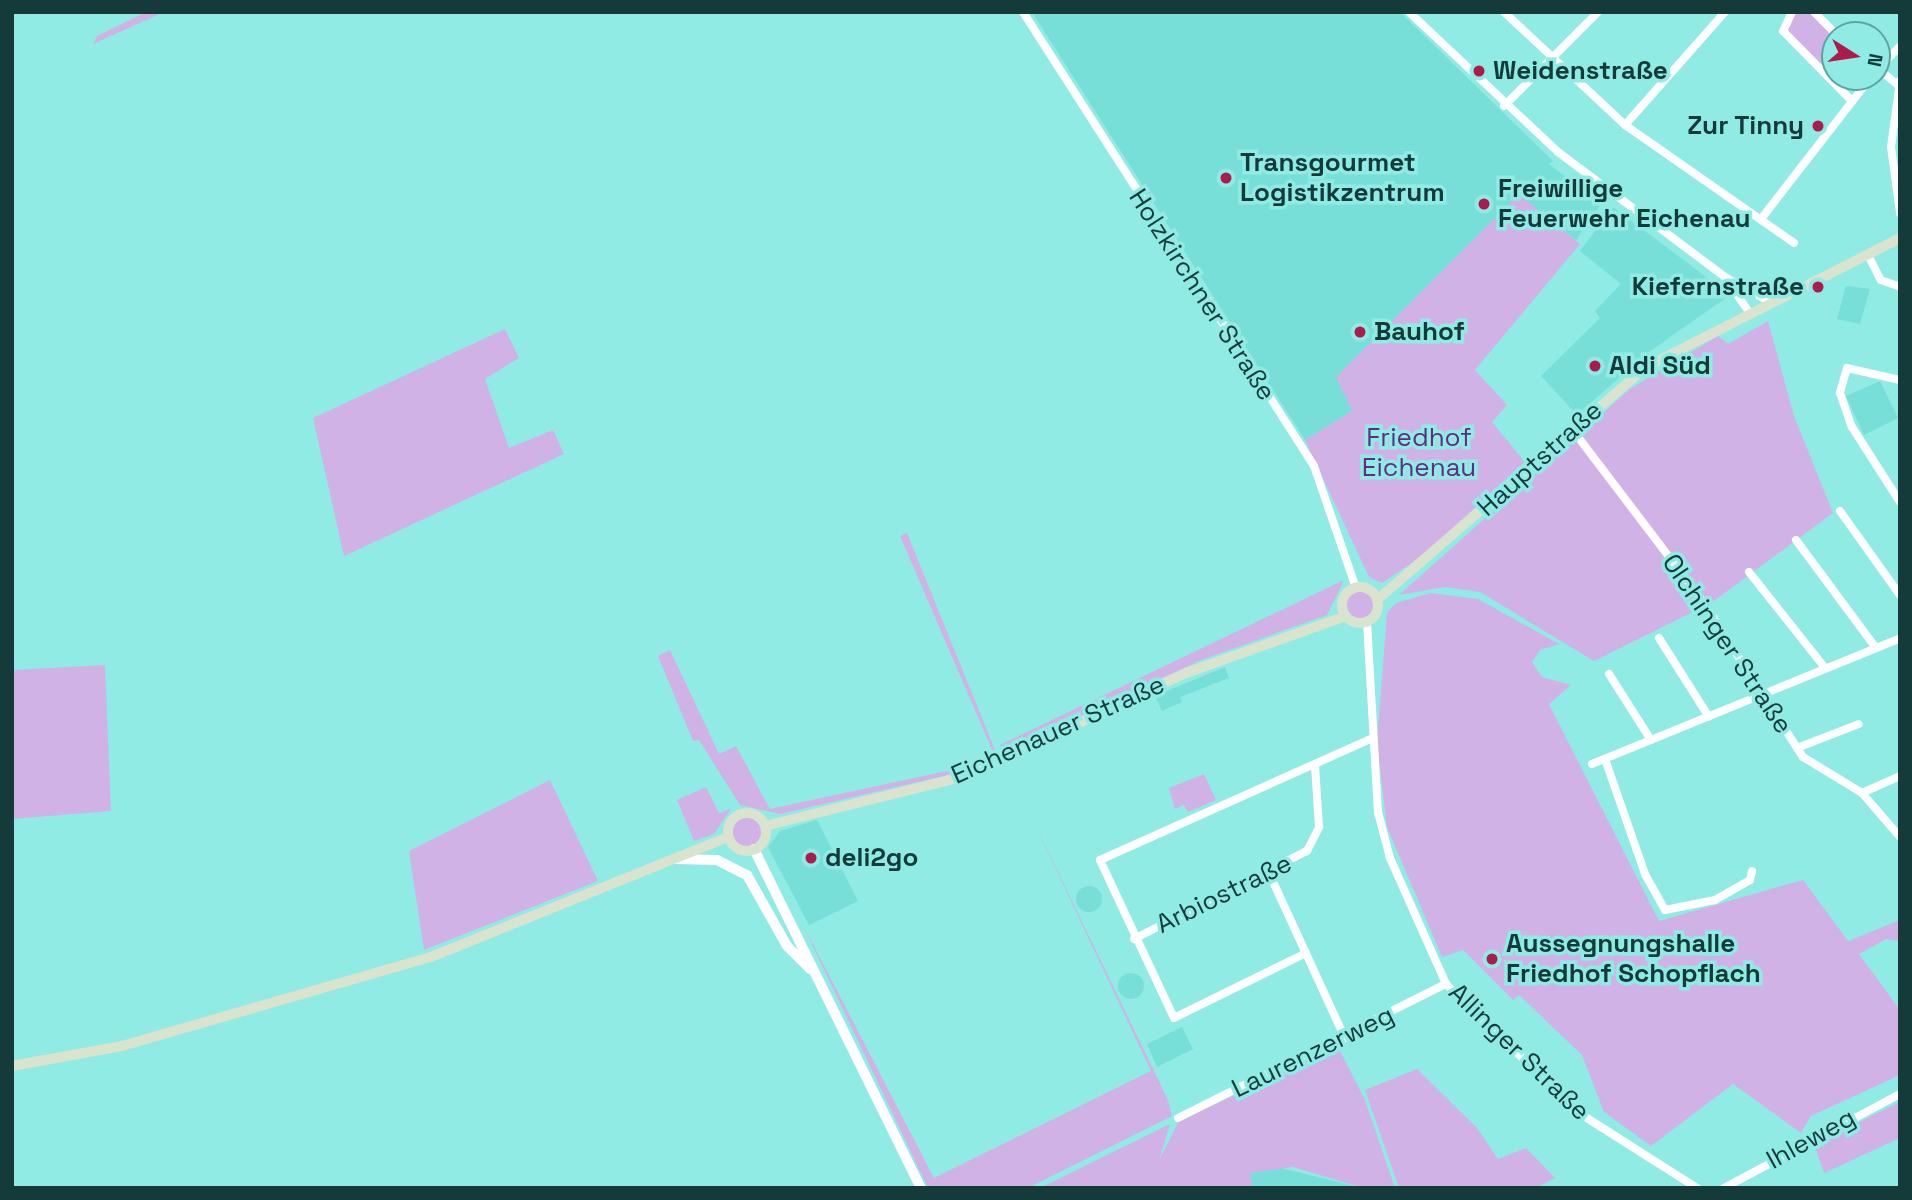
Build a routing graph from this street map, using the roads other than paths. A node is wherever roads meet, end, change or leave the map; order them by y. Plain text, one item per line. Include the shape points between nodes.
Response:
1 (1023, 12) edge
2 (1409, 12) edge
3 (1504, 12) edge
4 (1598, 12) edge
5 (1725, 12) edge
6 (1792, 12) edge
7 (1551, 58) junction
8 (1899, 84) edge
9 (1859, 91) edge
10 (1851, 100) junction
11 (1504, 106) junction
12 (1625, 125) junction
13 (1900, 213) edge
14 (1761, 219) junction
15 (1900, 238) edge
16 (1794, 243) dead end
17 (1868, 255) junction
18 (1725, 277) junction
19 (1900, 287) edge
20 (1770, 302) junction
21 (1749, 312) junction
22 (1900, 380) edge
23 (1572, 429) junction
24 (1900, 502) edge
25 (1840, 511) dead end
26 (1796, 540) dead end
27 (1749, 572) dead end
28 (1356, 588) junction
29 (1900, 595) edge
30 (1377, 600) junction
31 (1346, 616) junction
32 (1367, 622) junction
33 (1659, 638) dead end
34 (1900, 638) edge
35 (1876, 648) junction
36 (1825, 668) junction
37 (1609, 674) dead end
38 (1763, 694) junction
39 (1709, 717) junction
40 (1859, 724) dead end
41 (1370, 739) junction
42 (1651, 740) junction
43 (1797, 748) junction
44 (1605, 759) junction
45 (1592, 764) dead end
46 (1315, 765) junction
47 (1900, 776) edge
48 (1862, 793) junction
49 (765, 826) junction
50 (729, 837) junction
51 (1900, 837) edge
52 (754, 849) junction
53 (671, 859) junction
54 (1752, 871) dead end
55 (1269, 873) junction
56 (1134, 939) junction
57 (1306, 953) junction
58 (816, 975) junction
59 (1446, 984) junction
60 (1345, 1038) junction
61 (12, 1066) edge
62 (1900, 1094) edge
63 (1178, 1118) dead end
64 (921, 1188) edge
65 (1697, 1188) edge
66 (1724, 1188) edge

1 - 28 street, Holzkirchner Straße via 1314,466
2 - 11 street
3 - 7 street
4 - 7 street
5 - 12 street
6 - 10 street via 1783,31
7 - 11 street
7 - 12 street
8 - 13 street via 1891,146
9 - 10 street
10 - 14 street
11 - 18 street
12 - 14 street
14 - 16 street
15 - 17 main road, Hauptstraße
17 - 19 street via 1881,280
17 - 20 main road, Hauptstraße
18 - 20 street
18 - 21 street
20 - 21 main road, Hauptstraße
21 - 23 main road, Hauptstraße via 1663,355
22 - 24 street via 1852,367 1841,377 1842,405
23 - 30 main road, Hauptstraße
23 - 38 street, Olchinger Straße via 1704,603
25 - 29 street
26 - 35 street
27 - 36 street
28 - 30 main road
28 - 31 main road via 1345,597
30 - 32 main road
31 - 32 main road
31 - 49 main road, Eichenauer Straße via 1186,673 965,776
32 - 41 street, Allinger Straße via 1374,664
33 - 39 street
34 - 35 street
35 - 36 street
36 - 38 street
37 - 42 street
38 - 39 street
38 - 43 street, Olchinger Straße
39 - 42 street
40 - 43 street
41 - 46 street
41 - 59 street, Allinger Straße via 1387,849
42 - 44 street
43 - 48 street, Olchinger Straße via 1815,769
44 - 45 street
44 - 54 street via 1645,874 1665,910 1715,900 1750,880
46 - 55 street, Arbiostraße via 1317,836 1301,856
46 - 56 street via 1100,860
47 - 48 street
48 - 51 street, Olchinger Straße
49 - 50 main road via 755,815 741,814 729,825
49 - 52 main road
50 - 52 main road via 738,849
50 - 53 main road
52 - 58 street
53 - 58 street via 718,860 747,875 787,946
53 - 61 main road via 431,957 122,1046
55 - 56 street, Arbiostraße
55 - 57 street
56 - 57 street via 1174,1018
57 - 60 street
58 - 64 street
59 - 60 street, Laurenzerweg
59 - 65 street, Allinger Straße via 1579,1113
60 - 63 street, Laurenzerweg
62 - 66 street, Ihleweg

